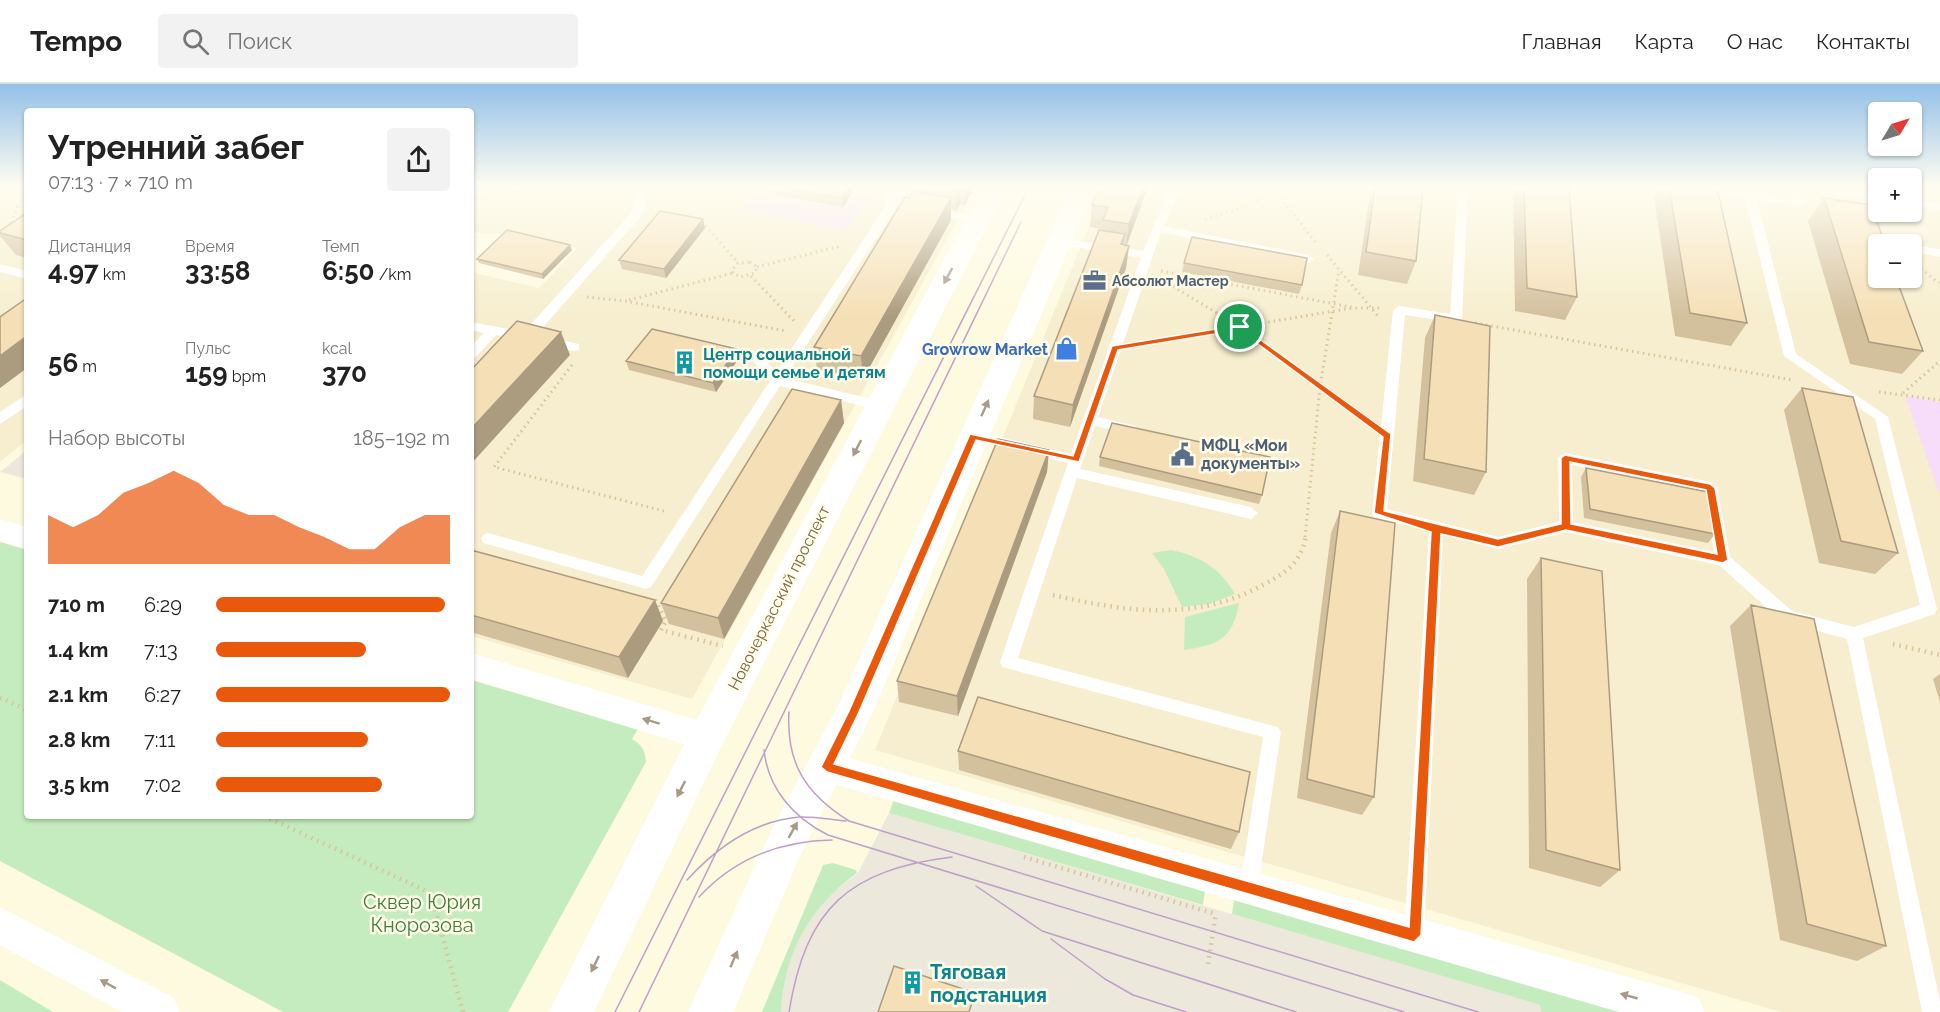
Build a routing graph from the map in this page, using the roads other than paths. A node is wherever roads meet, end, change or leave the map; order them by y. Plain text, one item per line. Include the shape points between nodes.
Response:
1 (622, 230) edge
2 (876, 230) edge
3 (972, 230) edge
4 (1064, 230) edge
5 (1156, 230) edge
6 (1168, 230) edge
7 (1461, 230) edge
8 (1759, 230) edge
9 (1059, 241) junction
10 (1922, 250) edge
11 (1940, 252) edge
12 (1147, 255) junction
13 (1308, 259) edge
14 (0, 268) edge
15 (24, 274) edge
16 (474, 327) edge
17 (493, 330) junction
18 (527, 337) junction
19 (701, 343) edge
20 (574, 347) road end
21 (474, 351) edge
22 (777, 381) junction
23 (24, 401) edge
24 (879, 405) junction
25 (0, 420) edge
26 (1090, 420) junction
27 (1146, 432) edge
28 (973, 436) junction
29 (1074, 466) junction
30 (1251, 513) dead end
31 (1566, 526) junction
32 (0, 530) edge
33 (1436, 530) junction
34 (24, 537) edge
35 (488, 539) dead end
36 (1723, 560) junction
37 (1854, 634) junction
38 (474, 667) edge
39 (707, 737) junction
40 (827, 767) junction
41 (1249, 887) junction
42 (0, 925) edge
43 (1414, 935) junction
44 (160, 1012) edge
45 (572, 1012) edge
46 (710, 1012) edge
47 (1685, 1012) edge
48 (1932, 1012) edge

1 - 18 lane
2 - 22 lane
3 -> 24 main road, Новочеркасский проспект
4 - 9 main road
5 - 12 lane
6 - 13 lane
7 - 33 lane via 1456,319 1399,310 1379,513
8 - 37 lane via 1790,356 1881,417 1929,609
9 - 12 lane
28 -> 9 main road
10 - 11 lane
12 - 26 lane
14 - 15 lane
16 - 17 lane
17 - 18 lane
17 - 21 lane
18 - 20 lane
19 - 22 lane via 755,356
22 - 24 lane
22 - 35 lane via 646,583
23 - 25 lane
24 -> 39 main road, Новочеркасский проспект
26 - 27 lane
26 - 29 lane
28 - 29 lane
28 - 40 main road
29 - 30 lane
29 - 41 lane via 1008,662 1272,732
31 - 33 lane via 1498,543
31 - 36 lane
31 - 36 lane via 1565,458 1710,488
32 - 34 street
33 - 43 lane
36 - 37 lane via 1787,616
37 - 48 lane
39 -> 38 street
39 -> 45 main road, Новочеркасский проспект
40 - 41 street
46 -> 40 main road via 785,845
41 - 43 street
44 -> 42 street
47 -> 43 street

